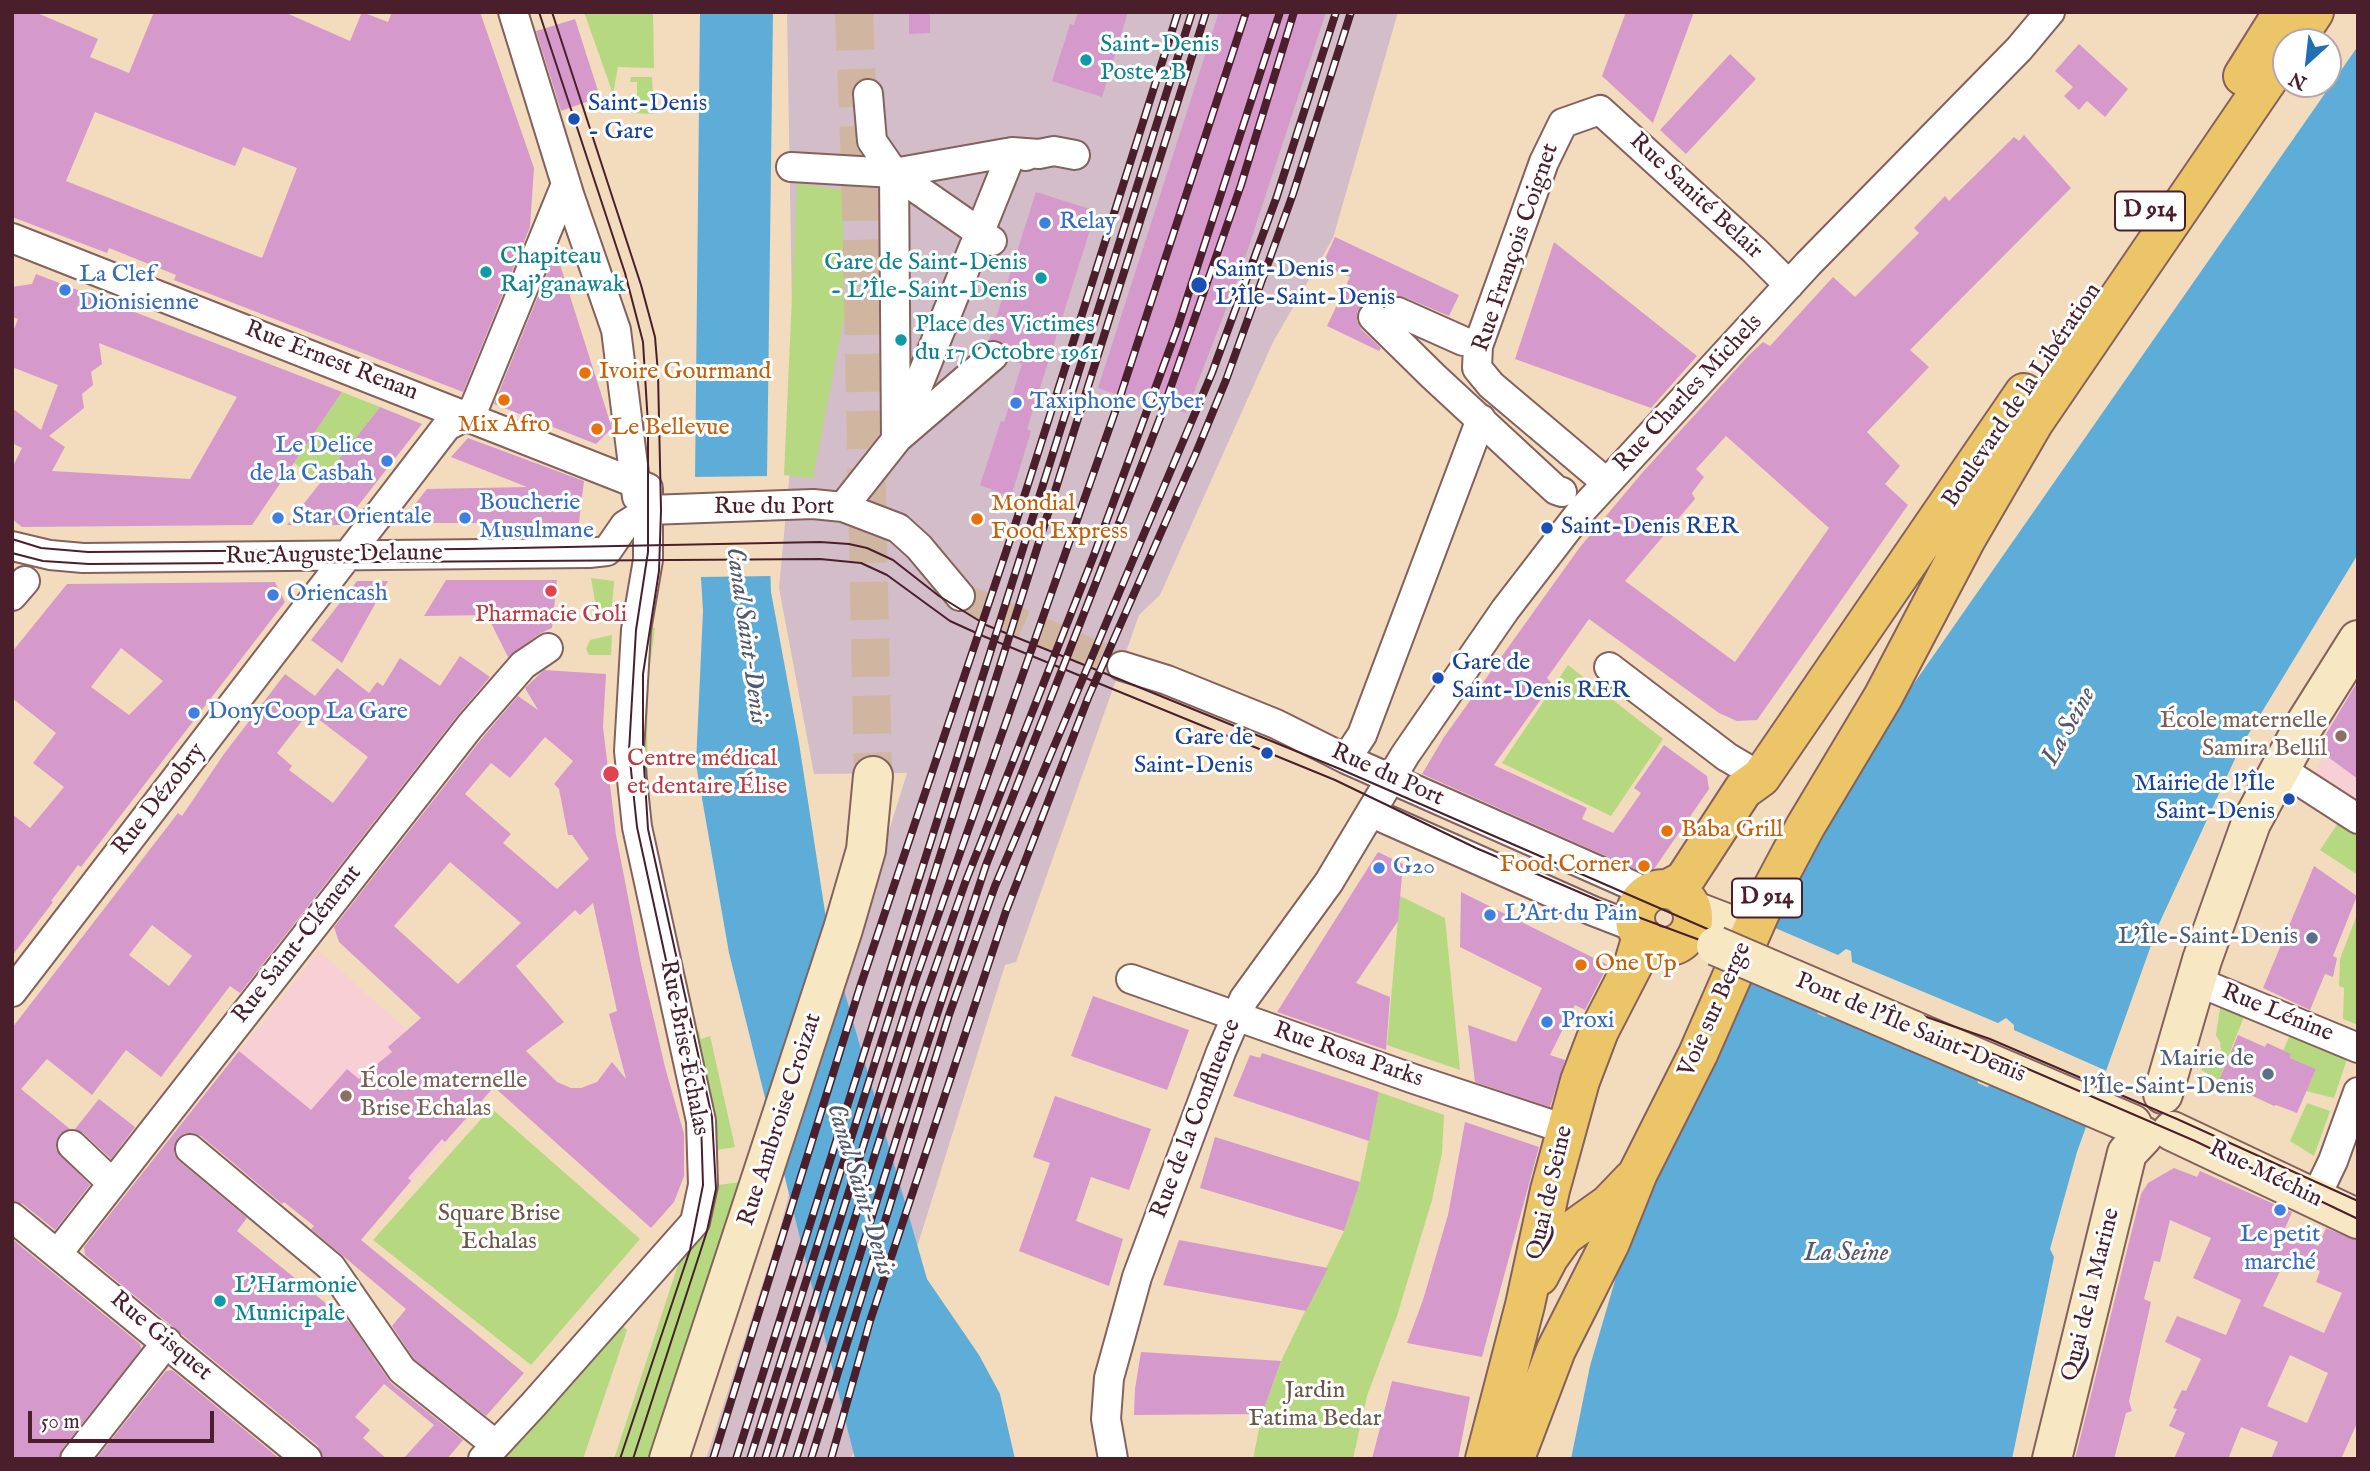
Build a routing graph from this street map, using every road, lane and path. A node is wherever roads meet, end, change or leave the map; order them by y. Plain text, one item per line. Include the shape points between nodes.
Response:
1 (513, 12) edge
2 (2050, 12) edge
3 (2283, 12) edge
4 (2315, 12) edge
5 (2304, 28) edge
6 (2272, 74) edge
7 (868, 94) dead end
8 (1601, 110) joint
9 (1013, 152) junction
10 (1067, 161) dead end
11 (791, 167) dead end
12 (894, 173) junction
13 (566, 184) junction
14 (12, 238) edge
15 (992, 241) dead end
16 (1789, 285) junction
17 (993, 355) dead end
18 (1433, 376) junction
19 (467, 416) junction
20 (1481, 419) junction
21 (896, 440) junction
22 (1607, 483) junction
23 (1562, 492) dead end
24 (643, 499) junction
25 (843, 507) junction
26 (1951, 531) junction
27 (12, 546) edge
28 (348, 556) junction
29 (1919, 585) junction
30 (960, 596) tunnel mouth
31 (1860, 630) junction
32 (1918, 635) junction
33 (2358, 640) edge
34 (548, 649) dead end
35 (1122, 666) tunnel mouth
36 (1609, 667) dead end
37 (1346, 759) junction
38 (2279, 768) junction
39 (873, 776) tunnel mouth
40 (1761, 777) junction
41 (1391, 779) junction
42 (1372, 813) junction
43 (2358, 819) edge
44 (1678, 921) junction
45 (1131, 979) dead end
46 (2196, 981) junction
47 (12, 992) edge
48 (1236, 1017) junction
49 (2358, 1048) edge
50 (2358, 1092) edge
51 (2144, 1114) junction
52 (1565, 1129) junction
53 (72, 1145) dead end
54 (190, 1149) dead end
55 (1638, 1173) junction
56 (112, 1183) junction
57 (2322, 1185) junction
58 (2358, 1201) edge
59 (12, 1217) edge
60 (2358, 1219) edge
61 (1564, 1236) junction
62 (58, 1253) junction
63 (1525, 1305) junction
64 (167, 1342) junction
65 (489, 1452) edge
66 (75, 1459) edge
67 (307, 1459) edge
68 (669, 1459) edge
69 (1113, 1459) edge
70 (1486, 1459) edge
71 (1515, 1459) edge
72 (2052, 1459) edge

1 - 13 street, Rue Brise Échalas
2 - 16 street, Rue Charles Michels
3 - 26 main road, Boulevard de la Libération / D 914
4 - 5 main road
6 - 26 main road, Boulevard de la Libération / D 914 via 2034,422
7 - 12 street via 872,141
8 - 16 street, Rue Sanité Belair
8 - 22 street, Rue François Coignet via 1563,122 1544,162 1478,346 1477,368
9 - 10 street
9 - 12 street
9 - 21 street
11 - 12 street
12 - 15 street
12 - 21 street
13 - 19 street via 475,407
13 - 24 street, Rue Brise Échalas via 616,330
14 - 19 street, Rue Ernest Renan
16 - 22 street, Rue Charles Michels
17 - 21 street
18 - 18 street via 1455,337 1385,315
18 - 20 street
19 - 24 street, Rue Ernest Renan
19 - 28 street, Rue Dézobry via 447,426
20 - 23 street
20 - 37 street via 1372,739
21 - 25 street
22 - 41 street, Rue Charles Michels via 1505,610
24 - 25 street, Rue du Port via 680,509
24 - 28 street, Rue Auguste Delaune via 607,551
24 - 65 street, Rue Brise Échalas via 648,560 636,630 629,751 637,827 701,1121 703,1185 695,1222
25 - 30 street, Rue du Port via 898,528
26 - 29 main road, D 914
26 - 31 main road, Boulevard de la Libération / D 914
26 - 32 main road, Voie sur Berge / D 914
27 - 28 street, Rue Auguste Delaune via 83,558
28 - 47 street, Rue Dézobry
29 - 31 main road, D 914
29 - 32 main road, D 914
31 - 40 main road, Boulevard de la Libération / D 914
32 - 55 main road, Voie sur Berge / D 914 via 1762,908 1698,1054
33 - 38 main road
34 - 56 street, Rue Saint-Clément via 523,665 470,726
35 - 37 street, Rue du Port via 1276,724
36 - 40 street via 1727,757
37 - 41 street, Rue du Port
38 - 43 street
38 - 46 main road via 2251,823
39 - 68 main road, Rue Ambroise Croizat via 866,850 843,929
40 - 44 main road, Boulevard de la Libération / D 914 via 1743,790 1683,881
41 - 42 street, Rue Charles Michels
41 - 44 street, Rue du Port
42 - 44 street, Rue du Port via 1593,911
42 - 48 street, Rue de la Confluence
44 - 51 main road, Pont de l'Île Saint-Denis, bridge
44 - 52 main road, Quai de Seine / D 914 via 1634,963 1599,1031
44 - 61 main road, Quai de Seine / D 914 via 1594,1092
45 - 48 street, Rue Rosa Parks
46 - 49 street, Rue Lénine
46 - 51 main road
48 - 52 street, Rue Rosa Parks
48 - 69 street, Rue de la Confluence via 1137,1277 1109,1378 1106,1419
50 - 57 street
51 - 57 main road, Rue Méchin
51 - 60 main road, Rue Méchin
51 - 72 main road, Quai de la Marine via 2127,1153
52 - 63 main road, Quai de Seine / D 914
53 - 56 street
54 - 65 street via 331,1267 402,1370
55 - 61 main road via 1609,1204
55 - 71 main road, Voie sur Berge / D 914 via 1610,1243 1556,1350
56 - 62 street, Rue Saint-Clément
57 - 58 main road, Rue Méchin
59 - 62 street, Rue Gisquet
61 - 63 main road
61 - 71 main road, Quai de Seine / D 914 via 1530,1368
62 - 64 street, Rue Gisquet
63 - 70 main road, Quai de Seine / D 914
64 - 66 street
64 - 67 street, Rue Gisquet

